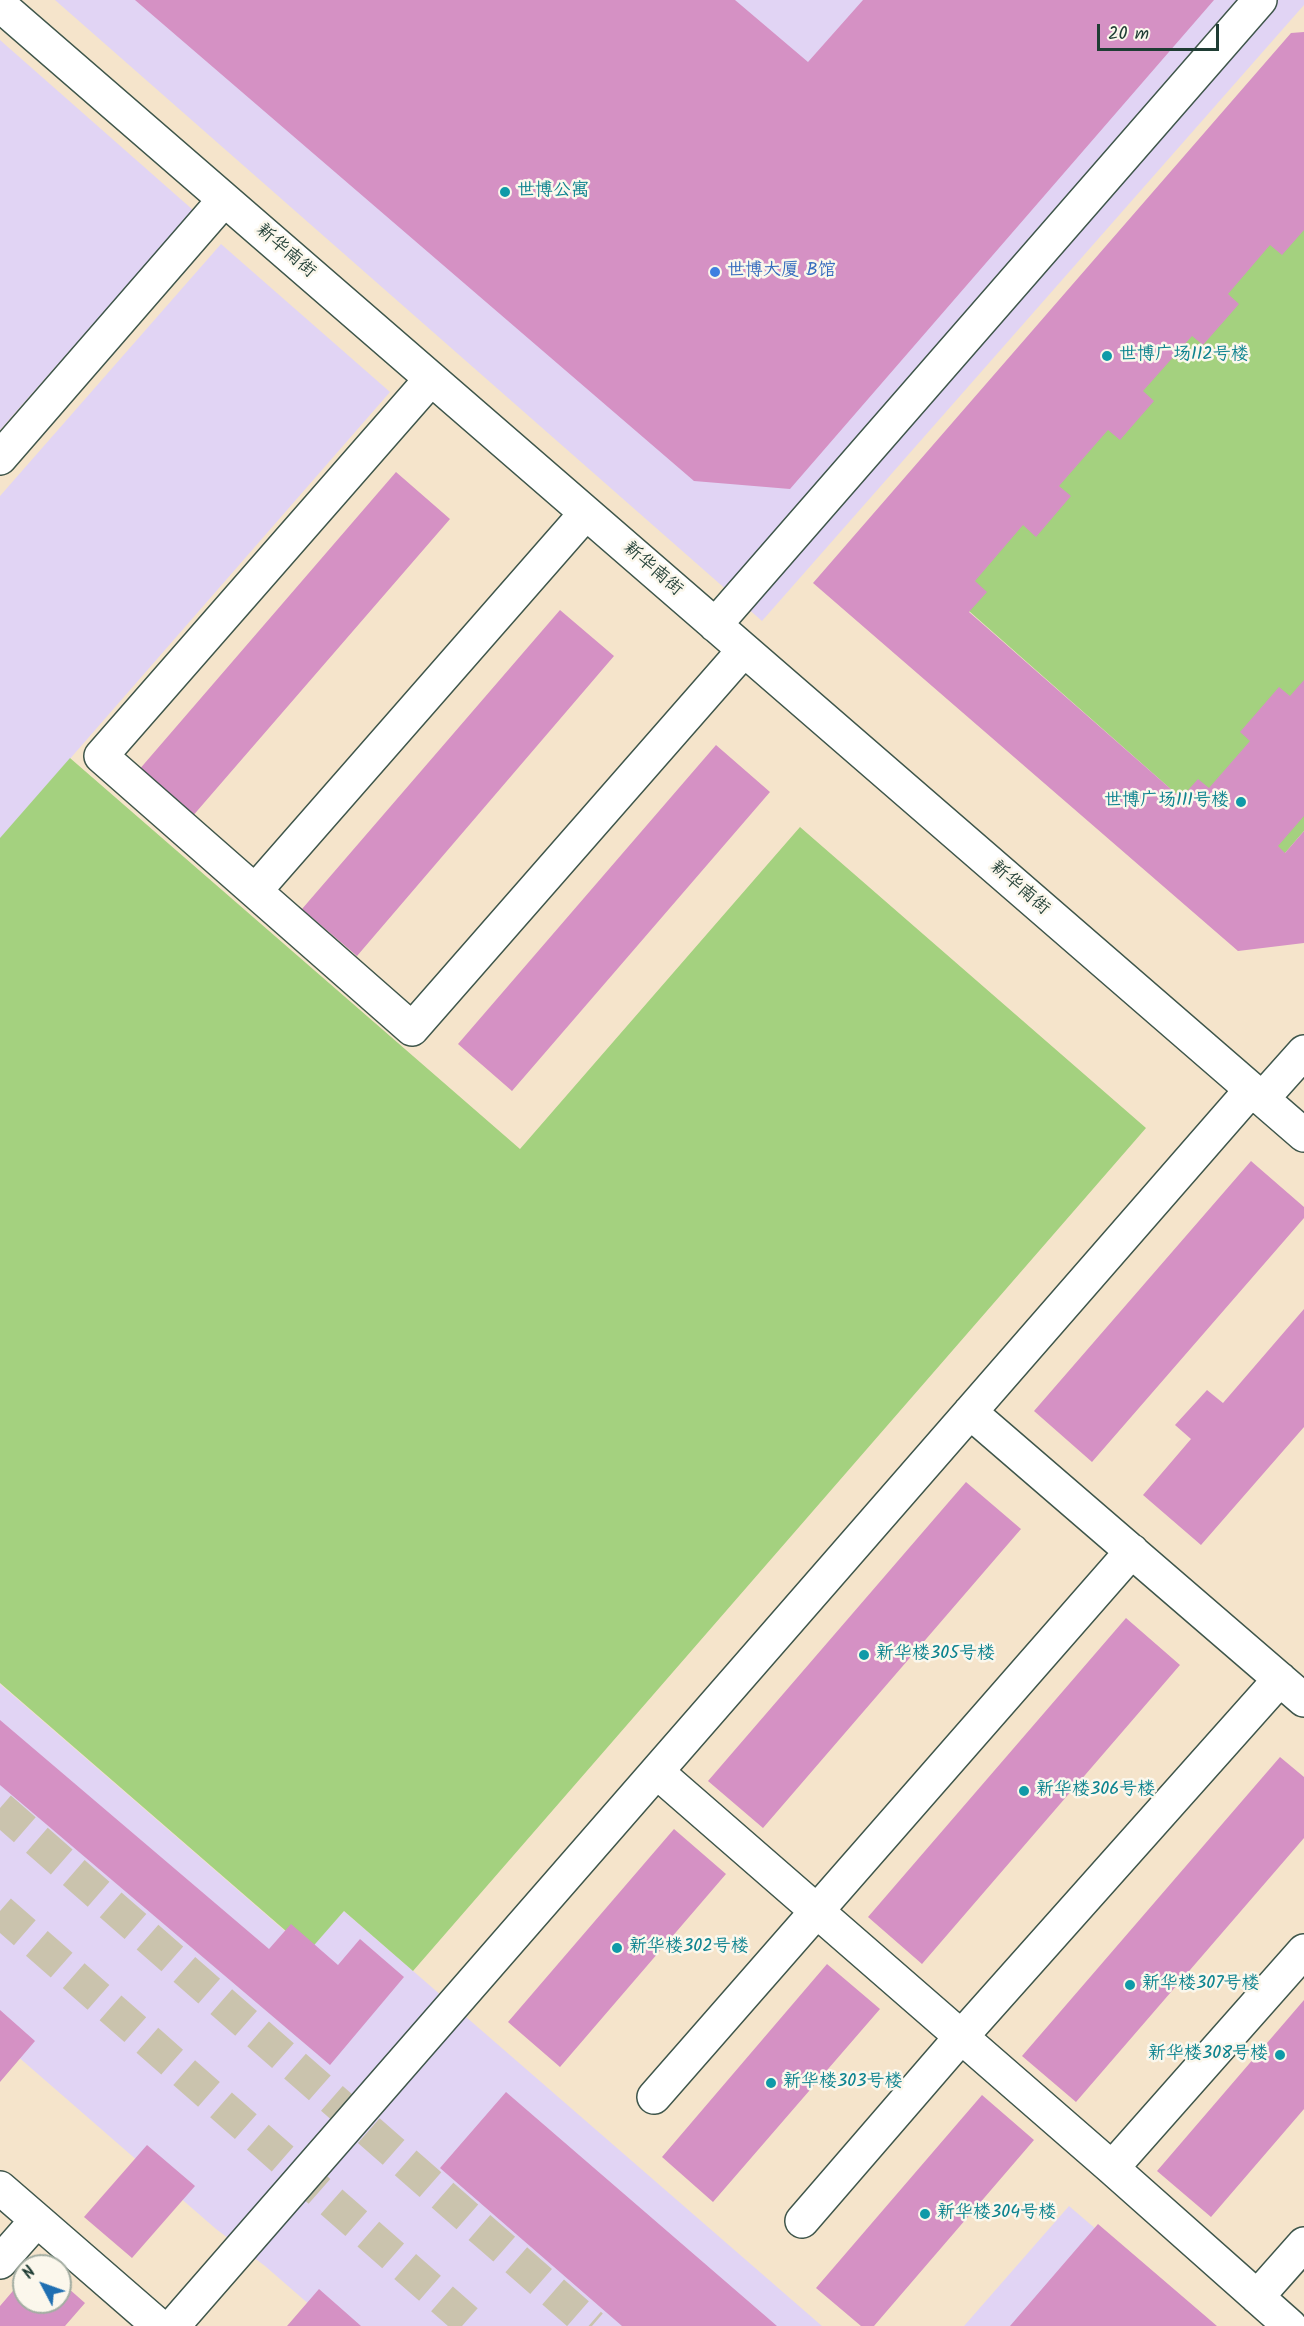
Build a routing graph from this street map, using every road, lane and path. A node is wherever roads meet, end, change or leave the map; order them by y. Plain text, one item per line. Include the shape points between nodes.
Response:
1 (1260, 0) edge
2 (0, 5) edge
3 (225, 200) junction
4 (431, 379) junction
5 (0, 459) edge
6 (586, 513) junction
7 (715, 625) junction
8 (744, 650) junction
9 (255, 891) junction
10 (1304, 1052) edge
11 (1257, 1094) junction
12 (1304, 1135) edge
13 (970, 1412) junction
14 (1132, 1551) junction
15 (1292, 1689) edge
16 (657, 1772) junction
17 (817, 1912) junction
18 (1304, 1951) edge
19 (961, 2037) junction
20 (654, 2097) dead end
21 (1112, 2168) junction
22 (0, 2188) edge
23 (37, 2220) junction
24 (802, 2221) dead end
25 (1304, 2244) edge
26 (0, 2262) edge
27 (1257, 2297) junction
28 (159, 2326) edge
29 (173, 2326) edge
30 (1290, 2326) edge

1 - 7 street
2 - 3 street, 新华南街
3 - 4 street, 新华南街
3 - 5 street
4 - 6 street, 新华南街
4 - 9 street via 101,756
6 - 7 street, 新华南街
6 - 9 street
7 - 8 street, 新华南街
8 - 9 street via 412,1029
8 - 11 street, 新华南街
10 - 11 street
11 - 12 street, 新华南街
11 - 13 street
13 - 14 street
13 - 16 street
14 - 15 street
14 - 17 street
15 - 19 street
16 - 17 street
16 - 29 street
17 - 19 street
17 - 20 street
18 - 21 street
19 - 21 street
19 - 24 street
21 - 27 street
22 - 23 street
23 - 26 street
23 - 28 street
25 - 27 street
27 - 30 street

